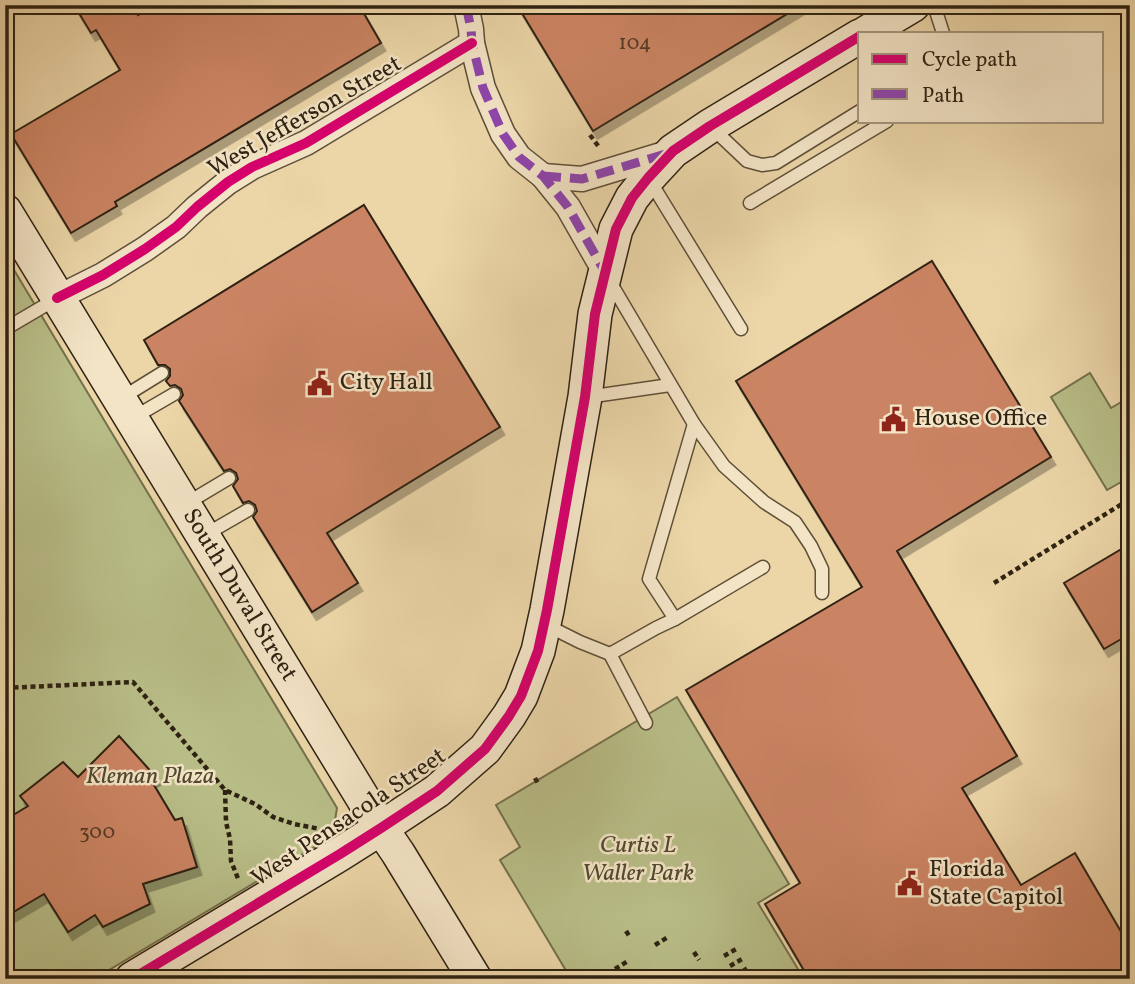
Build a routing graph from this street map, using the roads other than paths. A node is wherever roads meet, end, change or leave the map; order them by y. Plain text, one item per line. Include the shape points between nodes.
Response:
1 (467, 5) edge
2 (913, 5) edge
3 (934, 5) edge
4 (868, 32) edge
5 (943, 32) edge
6 (858, 37) edge
7 (472, 43) junction
8 (858, 112) edge
9 (885, 122) edge
10 (710, 126) junction
11 (673, 151) junction
12 (543, 176) junction
13 (648, 178) junction
14 (750, 203) dead end
15 (5, 211) edge
16 (604, 272) junction
17 (57, 298) junction
18 (5, 329) edge
19 (741, 329) dead end
20 (162, 373) dead end
21 (670, 385) junction
22 (174, 394) dead end
23 (585, 397) junction
24 (125, 409) junction
25 (694, 424) junction
26 (229, 478) dead end
27 (184, 505) junction
28 (248, 510) dead end
29 (203, 536) junction
30 (763, 567) dead end
31 (822, 593) dead end
32 (676, 620) junction
33 (544, 624) junction
34 (610, 654) junction
35 (646, 723) dead end
36 (381, 828) junction
37 (146, 975) edge
38 (475, 979) edge

1 - 7 street
2 - 4 main road
3 - 5 lane
6 - 10 main road
7 - 12 street via 503,134 519,157
7 - 17 street, West Jefferson Street via 306,143 244,172 145,249
8 - 10 lane via 776,163 762,165 747,161
9 - 14 lane
10 - 11 main road
11 - 12 street via 582,179
11 - 13 main road
12 - 16 street via 568,207
13 - 16 main road via 616,229
13 - 19 lane
15 - 17 main road, South Duval Street
16 - 21 lane
16 - 23 main road, West Pensacola Street
17 - 18 lane
17 - 24 main road, South Duval Street
20 - 24 lane
21 - 23 lane
21 - 25 lane
22 - 24 lane
23 - 33 main road, West Pensacola Street
24 - 27 main road, South Duval Street
25 - 31 lane via 724,466 795,522 822,569
25 - 32 lane via 649,579
26 - 27 lane
27 - 29 main road, South Duval Street
28 - 29 lane
29 - 36 main road, South Duval Street
30 - 32 lane
32 - 34 lane
33 - 34 lane
33 - 36 main road, West Pensacola Street via 521,696 485,749 437,790
34 - 35 lane
36 - 37 main road, West Pensacola Street
36 - 38 main road, South Duval Street

